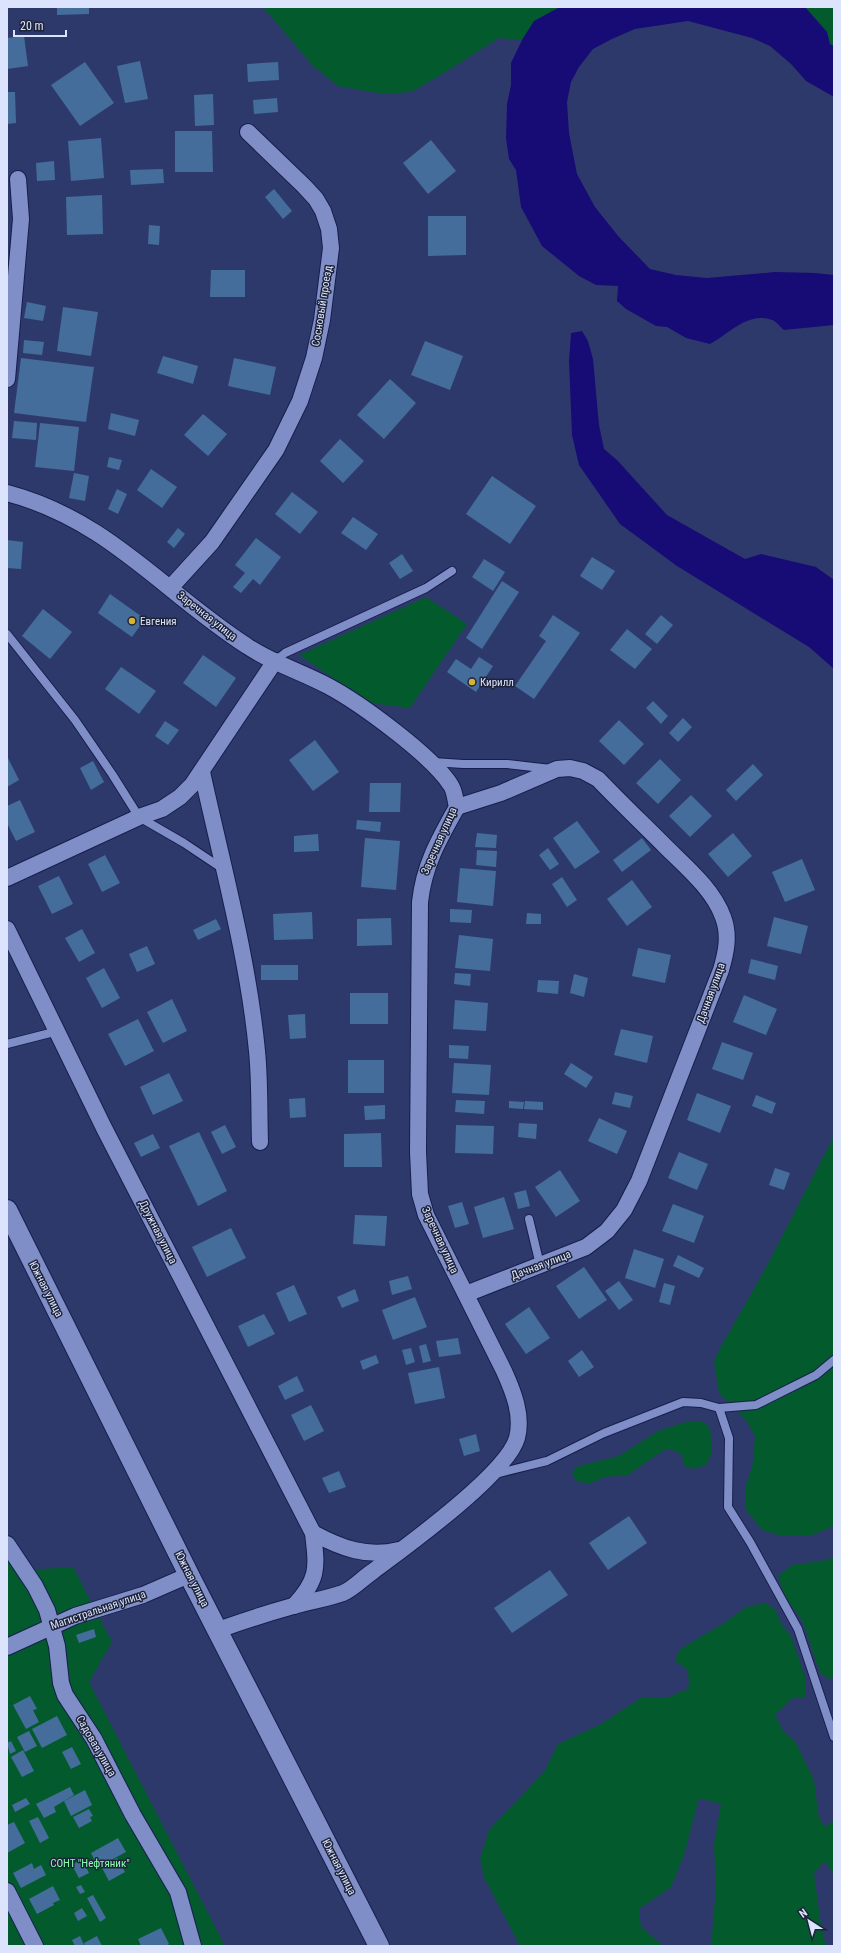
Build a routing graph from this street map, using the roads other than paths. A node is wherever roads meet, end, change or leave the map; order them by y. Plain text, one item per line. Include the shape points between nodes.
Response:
1 (248, 132) dead end
2 (18, 179) dead end
3 (7, 379) edge
4 (7, 493) edge
5 (452, 570) dead end
6 (171, 587) junction
7 (7, 634) edge
8 (275, 662) junction
9 (430, 762) junction
10 (557, 770) junction
11 (202, 772) junction
12 (457, 807) junction
13 (139, 817) junction
14 (224, 870) junction
15 (7, 878) edge
16 (7, 930) edge
17 (58, 1031) junction
18 (7, 1044) edge
19 (260, 1142) dead end
20 (7, 1210) edge
21 (529, 1219) dead end
22 (540, 1265) junction
23 (466, 1294) junction
24 (834, 1360) edge
25 (719, 1408) junction
26 (490, 1475) junction
27 (313, 1533) junction
28 (7, 1544) edge
29 (407, 1547) junction
30 (189, 1575) junction
31 (294, 1606) junction
32 (52, 1625) junction
33 (218, 1630) junction
34 (7, 1647) edge
35 (834, 1737) edge
36 (7, 1891) edge
37 (35, 1946) edge
38 (193, 1946) edge
39 (379, 1946) edge

1 - 6 street, Сосновый проезд via 304,186 316,199 323,212 329,230 330,248 322,320 314,358 300,401 276,450 212,542
2 - 3 street via 21,219
4 - 6 street, Заречная улица via 56,509 74,518 98,532
5 - 8 lane via 426,588 285,653
6 - 8 street, Заречная улица via 218,627
7 - 13 lane via 75,720
8 - 9 street, Заречная улица via 330,687 370,714
8 - 11 street
9 - 10 lane via 507,764
9 - 12 street, Заречная улица via 452,786
10 - 12 street, Дачная улица via 501,793
10 - 22 street, Дачная улица via 570,768 598,779 689,870 708,892 723,916 726,954 639,1181 624,1210 607,1231 586,1247
11 - 13 street via 180,798 162,809
11 - 14 street
12 - 23 street, Заречная улица via 428,862 422,881 418,1173 426,1215
13 - 14 lane
13 - 15 street
14 - 19 street via 241,950 257,1052
16 - 17 street, Дружная улица
17 - 18 lane
17 - 27 street, Дружная улица via 104,1128
20 - 30 street, Южная улица
21 - 22 lane
22 - 23 street, Дачная улица
23 - 26 street, Заречная улица via 504,1371 517,1406 519,1421 517,1438 510,1452
24 - 25 lane via 816,1375 756,1405
25 - 26 lane via 702,1403 683,1402 604,1433 547,1461
25 - 35 lane via 730,1438 728,1508 750,1542 798,1629
26 - 29 street, Заречная улица
27 - 29 street via 341,1548 358,1552 381,1553
27 - 31 street, Дружная улица via 315,1572 308,1591
28 - 32 street, Садовая улица via 42,1598
29 - 31 street, Заречная улица via 344,1593
30 - 32 street, Магистральная улица via 143,1595
30 - 33 street, Южная улица
31 - 33 street, Заречная улица
32 - 34 street, Магистральная улица
32 - 38 street, Садовая улица via 65,1695 94,1739 133,1815 178,1892
33 - 39 street, Южная улица
36 - 37 street

